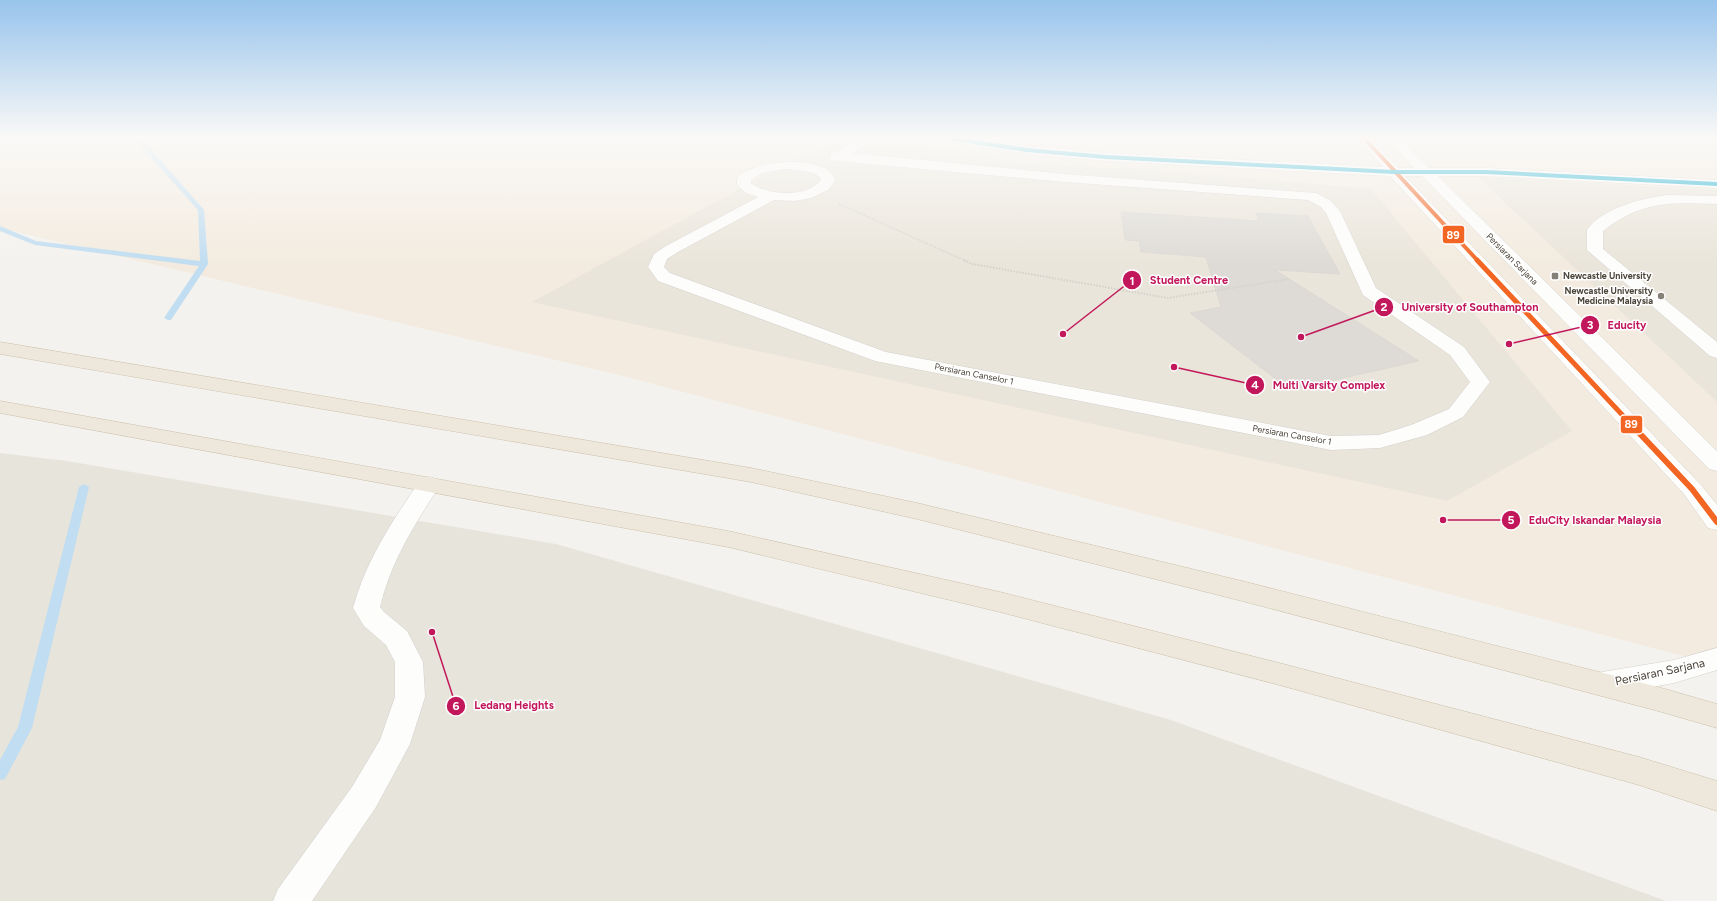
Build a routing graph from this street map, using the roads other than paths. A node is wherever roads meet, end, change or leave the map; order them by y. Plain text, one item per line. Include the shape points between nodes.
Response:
1 (744, 181) edge
2 (828, 181) edge
3 (1107, 181) edge
4 (1403, 181) edge
5 (1434, 181) edge
6 (1660, 181) edge
7 (1717, 184) edge
8 (1217, 189) junction
9 (771, 196) junction
10 (1717, 200) edge
11 (1202, 202) dead end
12 (1271, 207) dead end
13 (1333, 211) junction
14 (0, 348) edge
15 (1717, 352) edge
16 (0, 407) edge
17 (1717, 464) edge
18 (429, 484) junction
19 (1717, 522) edge
20 (1717, 659) edge
21 (1602, 684) junction
22 (1717, 716) edge
23 (1717, 796) edge
24 (291, 901) edge

1 - 9 street, Persiaran Canselor 1 via 749,190
2 - 9 street via 822,189 813,193 786,197
3 - 8 street, Persiaran Canselor 1
4 - 19 street via 1692,489
5 - 17 street, Persiaran Sarjana
6 - 7 street
8 - 11 street
8 - 13 street, Persiaran Canselor 1 via 1311,196
9 - 13 street, Persiaran Canselor 1 via 672,249 660,257 656,267 664,277 882,357 1331,442 1380,441 1419,430 1456,413 1480,382 1457,351 1369,291
10 - 15 street via 1684,198 1630,207 1606,220 1595,230 1595,250
12 - 13 street
14 - 21 highway via 751,475 917,511 1216,584
16 - 18 highway
18 - 23 highway via 728,539 1000,602 1639,771
18 - 24 street via 398,532 370,591 366,608 397,638 409,662 410,697 394,744 364,797
20 - 21 street, Persiaran Sarjana via 1700,666 1660,675
21 - 22 highway

